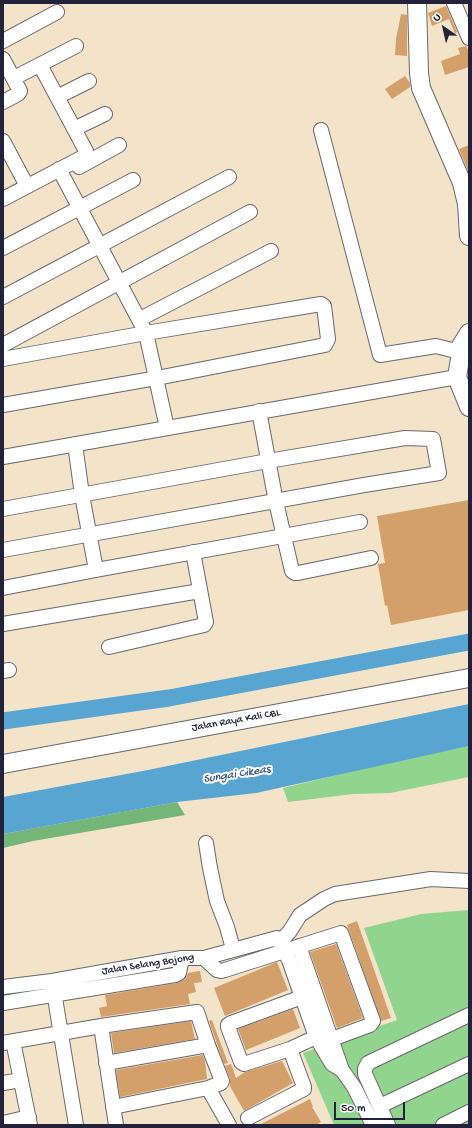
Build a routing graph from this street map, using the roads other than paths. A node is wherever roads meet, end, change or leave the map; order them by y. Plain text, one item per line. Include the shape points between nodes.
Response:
1 (417, 3) edge
2 (454, 3) edge
3 (57, 12) dead end
4 (469, 38) edge
5 (3, 41) edge
6 (76, 46) dead end
7 (3, 59) edge
8 (40, 64) junction
9 (14, 78) junction
10 (89, 81) dead end
11 (57, 96) junction
12 (3, 102) edge
13 (105, 114) dead end
14 (74, 129) junction
15 (321, 130) dead end
16 (119, 146) dead end
17 (4, 147) edge
18 (61, 172) junction
19 (229, 177) dead end
20 (133, 180) dead end
21 (27, 186) junction
22 (3, 199) edge
23 (80, 207) junction
24 (250, 212) dead end
25 (469, 236) edge
26 (100, 245) junction
27 (3, 248) edge
28 (271, 251) dead end
29 (120, 282) junction
30 (3, 297) edge
31 (140, 319) junction
32 (146, 332) junction
33 (466, 339) edge
34 (3, 345) edge
35 (3, 359) edge
36 (457, 377) junction
37 (157, 378) junction
38 (3, 404) edge
39 (469, 407) edge
40 (259, 411) junction
41 (166, 428) junction
42 (75, 444) junction
43 (3, 457) edge
44 (268, 461) junction
45 (82, 495) junction
46 (276, 502) junction
47 (3, 509) edge
48 (360, 522) dead end
49 (90, 535) junction
50 (284, 536) junction
51 (3, 550) edge
52 (193, 552) junction
53 (371, 558) dead end
54 (96, 570) junction
55 (3, 588) edge
56 (200, 592) junction
57 (3, 624) edge
58 (108, 647) dead end
59 (469, 678) edge
60 (3, 764) edge
61 (206, 843) dead end
62 (469, 881) edge
63 (289, 947) junction
64 (233, 949) junction
65 (204, 958) junction
66 (3, 987) edge
67 (53, 987) junction
68 (302, 997) junction
69 (3, 1003) edge
70 (468, 1018) edge
71 (100, 1026) junction
72 (61, 1033) junction
73 (316, 1037) junction
74 (8, 1042) edge
75 (208, 1045) junction
76 (330, 1045) junction
77 (290, 1049) junction
78 (106, 1062) junction
79 (469, 1064) edge
80 (21, 1080) junction
81 (3, 1083) edge
82 (208, 1088) junction
83 (380, 1106) junction
84 (113, 1107) junction
85 (469, 1112) edge
86 (248, 1118) dead end
87 (30, 1121) edge
88 (3, 1123) edge
89 (76, 1125) edge
90 (116, 1125) edge
91 (229, 1125) edge
92 (373, 1125) edge
93 (388, 1125) edge
94 (443, 1125) edge

1 - 25 main road via 421,88 462,183 467,204
2 - 4 street
3 - 5 street
6 - 8 street
7 - 9 street
8 - 9 street
8 - 11 street
9 - 12 street via 20,91
10 - 11 street
11 - 14 street
13 - 14 street
14 - 18 street via 86,154
15 - 33 street via 380,354
16 - 18 street
17 - 21 street
18 - 21 street
18 - 23 street
19 - 26 street
20 - 23 street
21 - 22 street
23 - 26 street
23 - 27 street
24 - 29 street
26 - 29 street
26 - 30 street
28 - 31 street
29 - 31 street
29 - 34 street
31 - 32 street
32 - 35 street
32 - 37 street
32 - 37 street via 324,305 328,339 326,345
33 - 36 main road
36 - 39 main road
36 - 40 street
37 - 38 street
37 - 41 street
40 - 41 street
40 - 44 street
41 - 42 street
42 - 43 street
42 - 45 street
44 - 45 street
44 - 46 street
44 - 46 street via 400,439 432,439 439,473
45 - 47 street
45 - 49 street
46 - 49 street
46 - 50 street
48 - 50 street
49 - 51 street
49 - 54 street
50 - 52 street
50 - 53 street via 290,569 295,573
52 - 54 street
52 - 56 street
54 - 55 street
56 - 57 street
56 - 58 street via 206,623 203,626
59 - 60 main road, Jalan Raya Kali CBL
61 - 64 street via 217,901
62 - 63 street via 431,879 335,894 300,916 290,931
63 - 64 street, Jalan Selang Bojong via 275,938
63 - 65 street via 220,971
63 - 68 street
63 - 76 street
63 - 76 street via 341,933 373,1021 370,1025
64 - 65 street, Jalan Selang Bojong
65 - 67 street, Jalan Selang Bojong via 182,958
66 - 67 street, Jalan Selang Bojong
67 - 69 street
67 - 72 street
68 - 73 street
68 - 77 street via 228,1025 242,1064
70 - 83 street via 368,1063 365,1074
71 - 72 street
71 - 75 street via 202,1011
71 - 78 street
72 - 74 street
72 - 89 street
73 - 76 street
73 - 77 street
74 - 80 street
75 - 78 street
75 - 82 street via 222,1081
76 - 92 street
77 - 86 street via 304,1090
78 - 84 street
79 - 83 street
80 - 81 street
80 - 87 street
82 - 84 street
82 - 91 street
83 - 93 street
84 - 90 street
85 - 94 street
87 - 88 street

